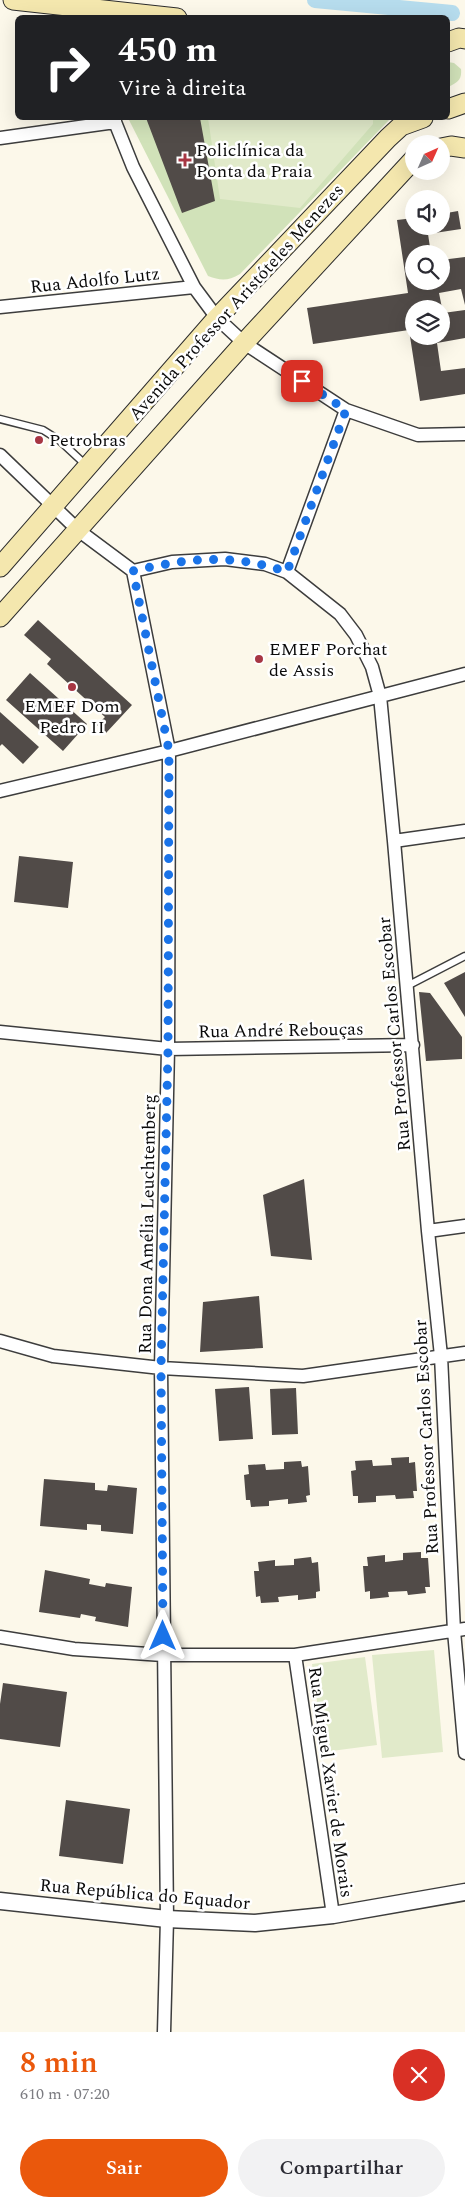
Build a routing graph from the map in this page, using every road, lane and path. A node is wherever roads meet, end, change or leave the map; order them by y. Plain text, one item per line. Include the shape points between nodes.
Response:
1 (13, 0) edge
2 (119, 14) edge
3 (134, 15) edge
4 (465, 39) edge
5 (450, 41) edge
6 (465, 104) edge
7 (450, 108) edge
8 (115, 120) edge
9 (418, 120) edge
10 (0, 138) edge
11 (388, 138) junction
12 (450, 146) edge
13 (465, 148) edge
14 (405, 153) edge
15 (405, 167) edge
16 (194, 287) junction
17 (0, 307) edge
18 (217, 318) junction
19 (244, 343) junction
20 (346, 410) junction
21 (0, 419) edge
22 (465, 434) edge
23 (0, 455) edge
24 (88, 467) junction
25 (54, 507) junction
26 (78, 530) junction
27 (0, 567) edge
28 (133, 571) junction
29 (287, 572) junction
30 (0, 617) edge
31 (465, 674) edge
32 (380, 696) junction
33 (169, 751) junction
34 (0, 791) edge
35 (465, 831) edge
36 (394, 841) junction
37 (465, 956) edge
38 (407, 986) junction
39 (0, 1032) edge
40 (413, 1045) junction
41 (168, 1049) junction
42 (465, 1226) edge
43 (428, 1231) junction
44 (0, 1341) edge
45 (465, 1353) edge
46 (441, 1356) junction
47 (161, 1368) junction
48 (460, 1630) edge
49 (0, 1637) edge
50 (163, 1655) junction
51 (295, 1655) junction
52 (465, 1753) edge
53 (465, 1892) edge
54 (0, 1901) edge
55 (333, 1915) junction
56 (167, 1919) junction
57 (164, 2032) edge

1 - 2 main road
2 - 3 main road
4 - 5 main road
6 - 7 main road
8 - 10 street
8 - 16 street via 133,167
9 - 11 main road, Avenida Professor Aristóteles Menezes via 401,126
11 - 14 main road
11 - 18 main road, Avenida Professor Aristóteles Menezes
12 - 13 main road
15 - 19 main road, Avenida Professor Aristóteles Menezes
16 - 17 street, Rua Adolfo Lutz
16 - 18 street
18 - 19 street
18 - 24 main road, Avenida Professor Aristóteles Menezes
19 - 20 street
19 - 26 main road, Avenida Professor Aristóteles Menezes
20 - 22 street via 418,435
20 - 29 street
21 - 24 lane via 43,430
23 - 25 street
24 - 25 main road, Avenida Professor Aristóteles Menezes
25 - 26 street
25 - 27 main road, Avenida Professor Aristóteles Menezes
26 - 28 street
26 - 30 main road, Avenida Professor Aristóteles Menezes
28 - 29 street, Rua Professor Carlos Escobar via 172,562 225,559 265,564
28 - 33 street, Rua Dona Amélia Leuchtemberg
29 - 32 street, Rua Professor Carlos Escobar via 340,614 356,635 372,667
31 - 32 street
32 - 33 street
32 - 36 street, Rua Professor Carlos Escobar
33 - 34 street
33 - 41 street, Rua Dona Amélia Leuchtemberg
35 - 36 street
36 - 38 street, Rua Professor Carlos Escobar
37 - 38 lane
38 - 40 street, Rua Professor Carlos Escobar
39 - 41 street, Rua André Rebouças
40 - 41 street, Rua André Rebouças
40 - 43 street, Rua Professor Carlos Escobar
41 - 47 street, Rua Dona Amélia Leuchtemberg
42 - 43 street
43 - 46 street, Rua Professor Carlos Escobar
44 - 47 street via 53,1356
45 - 46 street
46 - 47 street via 303,1376
46 - 48 street, Rua Professor Carlos Escobar
47 - 50 street, Rua Dona Amélia Leuchtemberg
48 - 51 street
48 - 52 street, Rua Professor Carlos Escobar
49 - 50 street via 74,1649
50 - 51 street
50 - 56 street, Rua Dona Amélia Leuchtemberg
51 - 55 street, Rua Miguel Xavier de Morais
53 - 55 street, Rua República do Equador
54 - 56 street, Rua República do Equador
55 - 56 street, Rua República do Equador via 255,1923
56 - 57 street, Rua Dona Amélia Leuchtemberg

